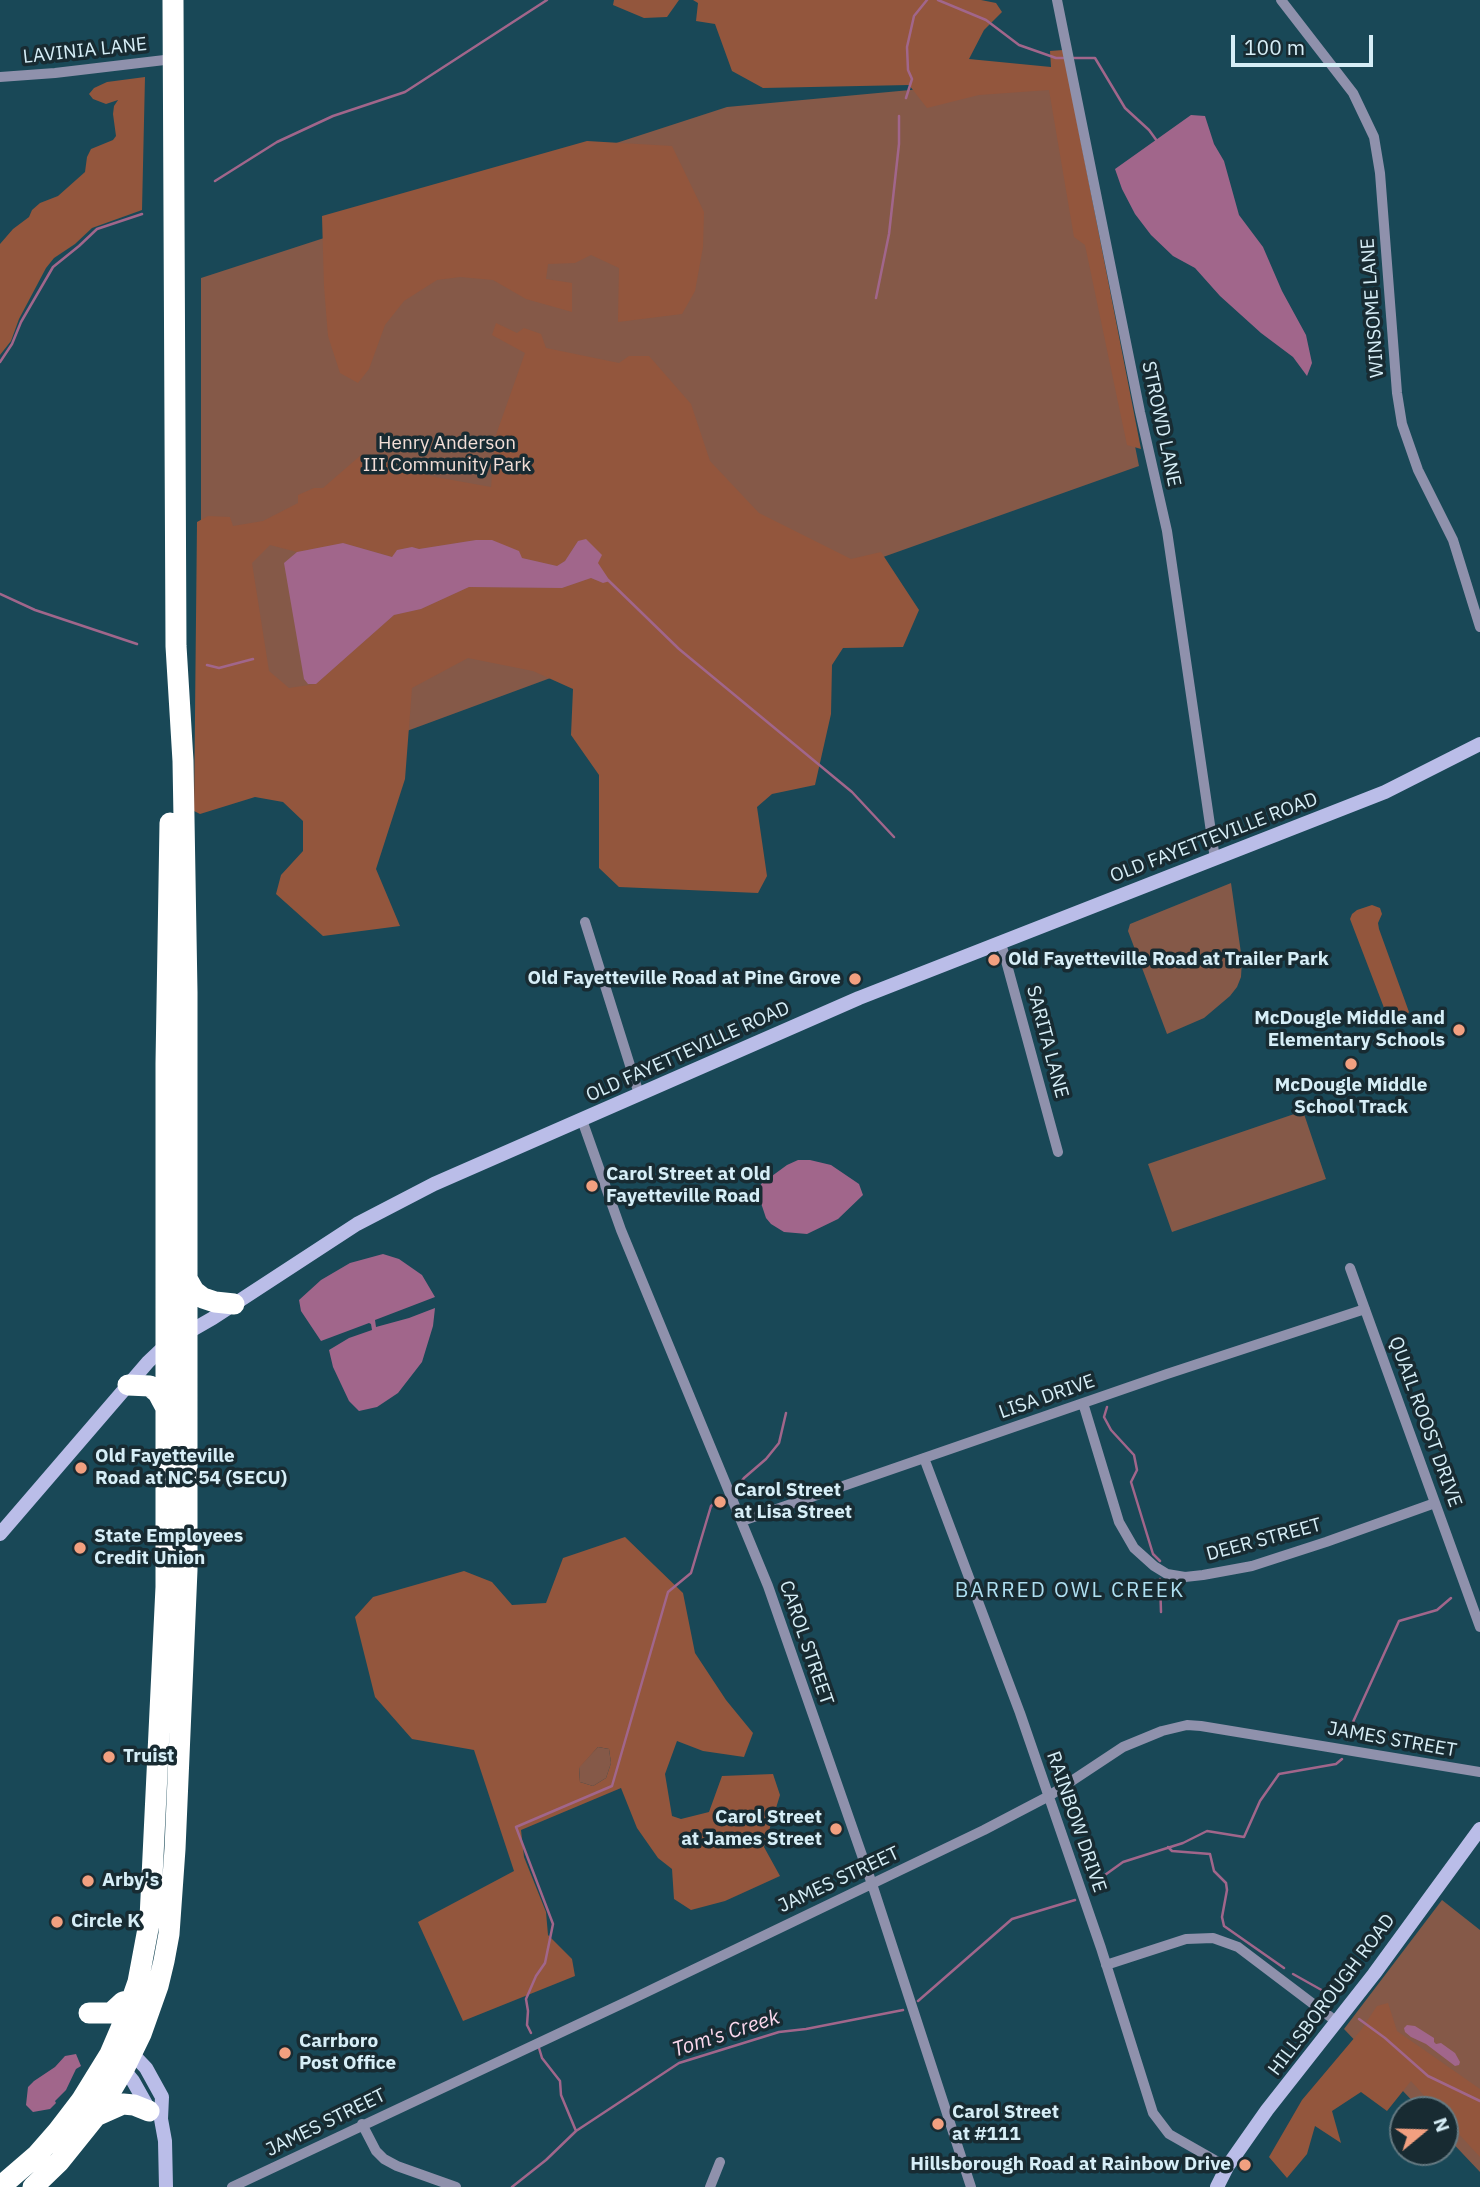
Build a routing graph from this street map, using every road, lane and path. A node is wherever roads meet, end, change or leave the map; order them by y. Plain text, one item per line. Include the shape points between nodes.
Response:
1 (173, 0) edge
2 (1057, 0) edge
3 (1281, 0) edge
4 (173, 59) junction
5 (0, 76) edge
6 (1480, 627) edge
7 (176, 646) junction
8 (1480, 744) edge
9 (1215, 859) junction
10 (585, 922) dead end
11 (999, 942) junction
12 (639, 1094) junction
13 (582, 1120) junction
14 (1058, 1152) dead end
15 (1350, 1268) dead end
16 (186, 1277) junction
17 (234, 1304) junction
18 (1365, 1309) junction
19 (187, 1334) junction
20 (166, 1345) junction
21 (128, 1385) junction
22 (1083, 1404) junction
23 (166, 1408) junction
24 (924, 1458) junction
25 (1435, 1503) junction
26 (742, 1521) junction
27 (0, 1534) edge
28 (1480, 1628) edge
29 (1480, 1772) edge
30 (1049, 1796) junction
31 (1480, 1829) edge
32 (872, 1884) junction
33 (1106, 1965) junction
34 (132, 2000) junction
35 (89, 2013) dead end
36 (1338, 2022) junction
37 (121, 2054) junction
38 (155, 2115) junction
39 (96, 2116) junction
40 (362, 2124) junction
41 (720, 2162) dead end
42 (1227, 2166) junction
43 (0, 2187) edge
44 (33, 2187) edge
45 (166, 2187) edge
46 (232, 2187) edge
47 (456, 2187) edge
48 (710, 2187) edge
49 (971, 2187) edge
50 (1217, 2187) edge

1 - 4 highway
2 - 9 street, STROWD LANE via 1167,531
3 - 6 street, WINSOME LANE via 1353,93 1374,137 1402,425 1453,541
4 - 5 street, LAVINIA LANE
4 - 7 highway
7 - 16 highway via 187,992
7 - 20 highway via 171,698
8 - 9 street, OLD FAYETTEVILLE ROAD via 1385,792
9 - 11 street, OLD FAYETTEVILLE ROAD
10 - 12 street
11 - 12 street, OLD FAYETTEVILLE ROAD
11 - 14 street, SARITA LANE
12 - 13 street, OLD FAYETTEVILLE ROAD
13 - 17 street, OLD FAYETTEVILLE ROAD via 434,1184 364,1220
13 - 26 street, CAROL STREET via 621,1230
15 - 18 street, QUAIL ROOST DRIVE
16 - 17 highway via 203,1298
16 - 19 highway
17 - 19 street, OLD FAYETTEVILLE ROAD
18 - 22 street, LISA DRIVE
18 - 25 street, QUAIL ROOST DRIVE
19 - 20 street, OLD FAYETTEVILLE ROAD
19 - 37 highway via 187,1570 169,1934 149,2013
20 - 21 street, OLD FAYETTEVILLE ROAD
20 - 23 highway
21 - 23 highway via 150,1386
21 - 27 street, OLD FAYETTEVILLE ROAD
22 - 24 street, LISA DRIVE
22 - 25 street, DEER STREET via 1119,1522 1134,1548 1167,1574 1185,1577 1252,1566
23 - 34 highway via 166,1587 155,1851 148,1934
24 - 26 street, LISA DRIVE
24 - 30 street, RAINBOW DRIVE
25 - 28 street, QUAIL ROOST DRIVE
26 - 32 street, CAROL STREET
29 - 30 street, JAMES STREET via 1187,1725 1123,1747
30 - 32 street, JAMES STREET
30 - 33 street, RAINBOW DRIVE
31 - 36 street, HILLSBOROUGH ROAD
32 - 40 street, JAMES STREET
32 - 49 street, CAROL STREET
33 - 36 street via 1186,1939 1213,1938 1238,1947
33 - 42 street, RAINBOW DRIVE via 1158,2121 1169,2134
34 - 35 highway via 111,2013
34 - 37 highway
36 - 42 street, HILLSBOROUGH ROAD
37 - 38 street
37 - 39 highway
37 - 43 highway via 37,2155
38 - 39 highway via 124,2104
38 - 45 street via 165,2141
39 - 44 highway
40 - 46 street, JAMES STREET
40 - 47 street via 384,2159
41 - 48 street
42 - 50 street, HILLSBOROUGH ROAD

